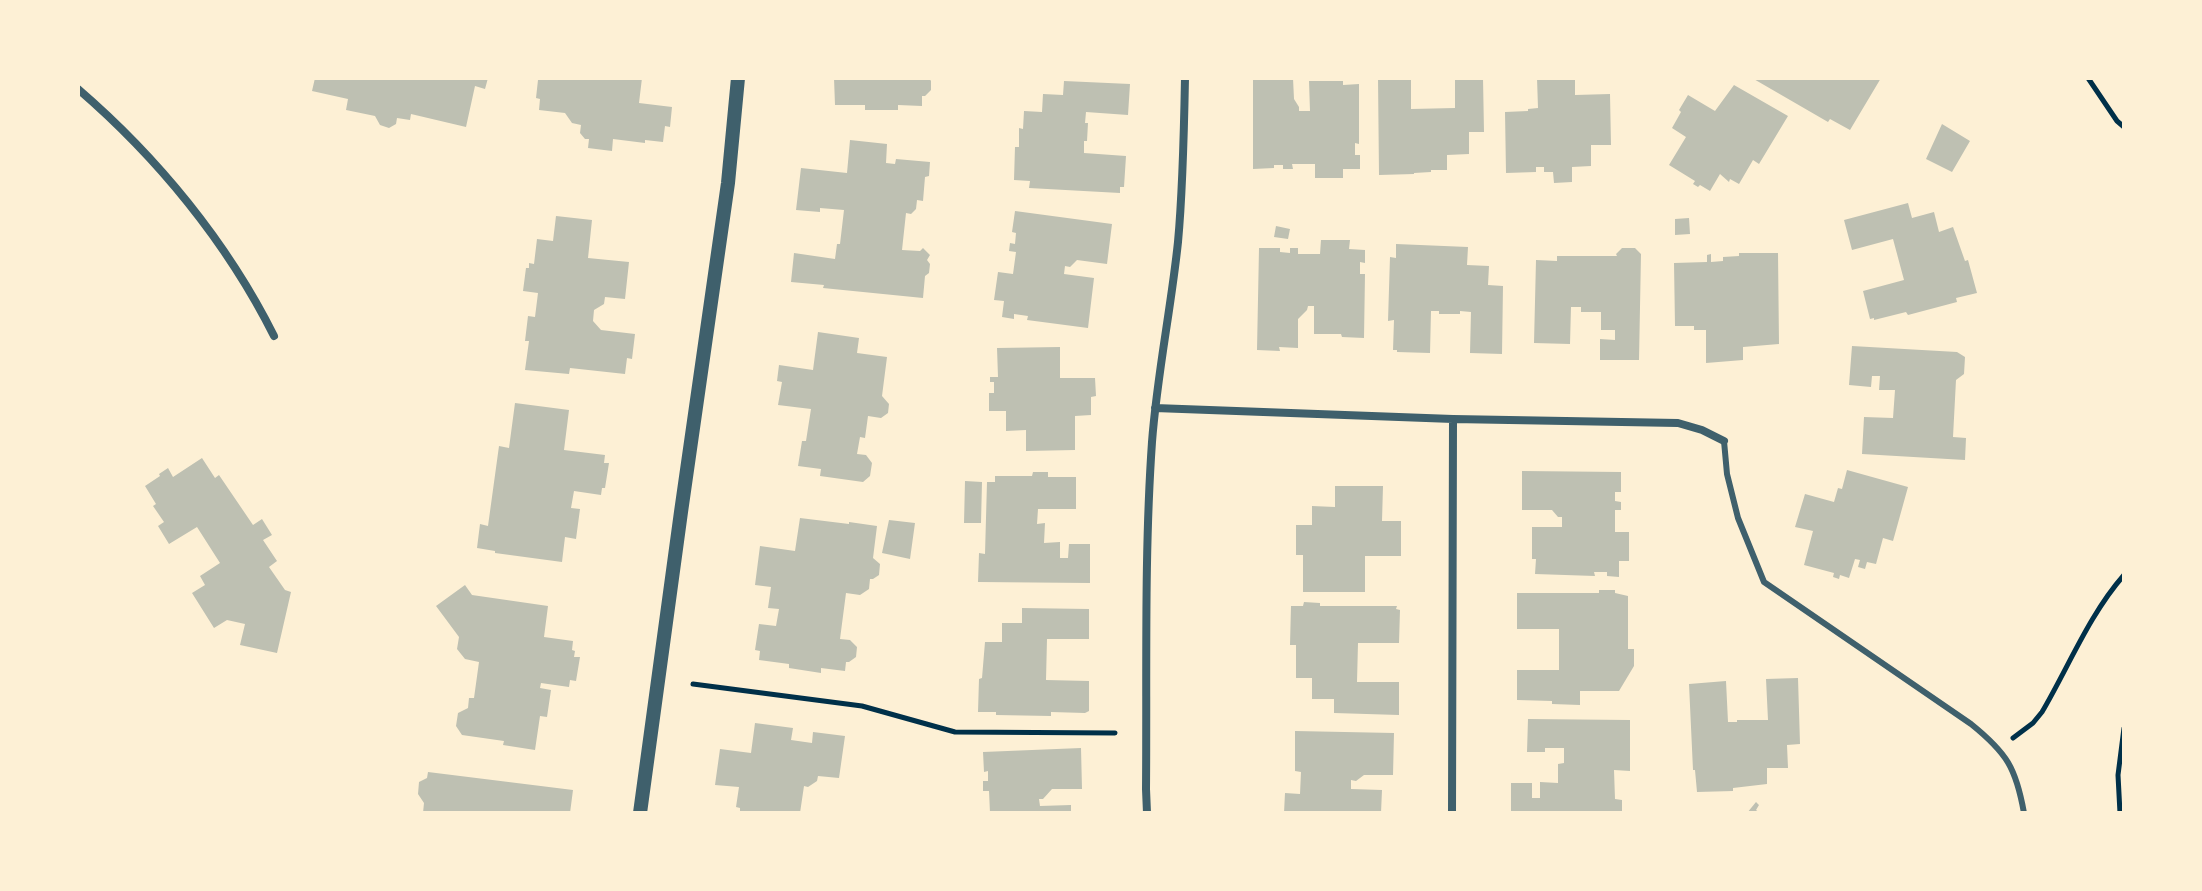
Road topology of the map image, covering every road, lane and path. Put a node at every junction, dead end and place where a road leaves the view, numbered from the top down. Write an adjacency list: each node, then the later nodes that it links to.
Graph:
1 (738, 78): 15 (street)
2 (1185, 78): 7 (street)
3 (2088, 78): 5 (path)
4 (78, 89): 6 (street)
5 (2124, 127)
6 (274, 336)
7 (1155, 408): 8 (street); 16 (street)
8 (1453, 419): 9 (street); 17 (street)
9 (1724, 441): 14 (lane)
10 (2124, 575): 14 (path)
11 (693, 684): 13 (path)
12 (2124, 728): 19 (path)
13 (1115, 733)
14 (1990, 740): 18 (lane)
15 (640, 813)
16 (1147, 813)
17 (1452, 813)
18 (2024, 813)
19 (2120, 813)

